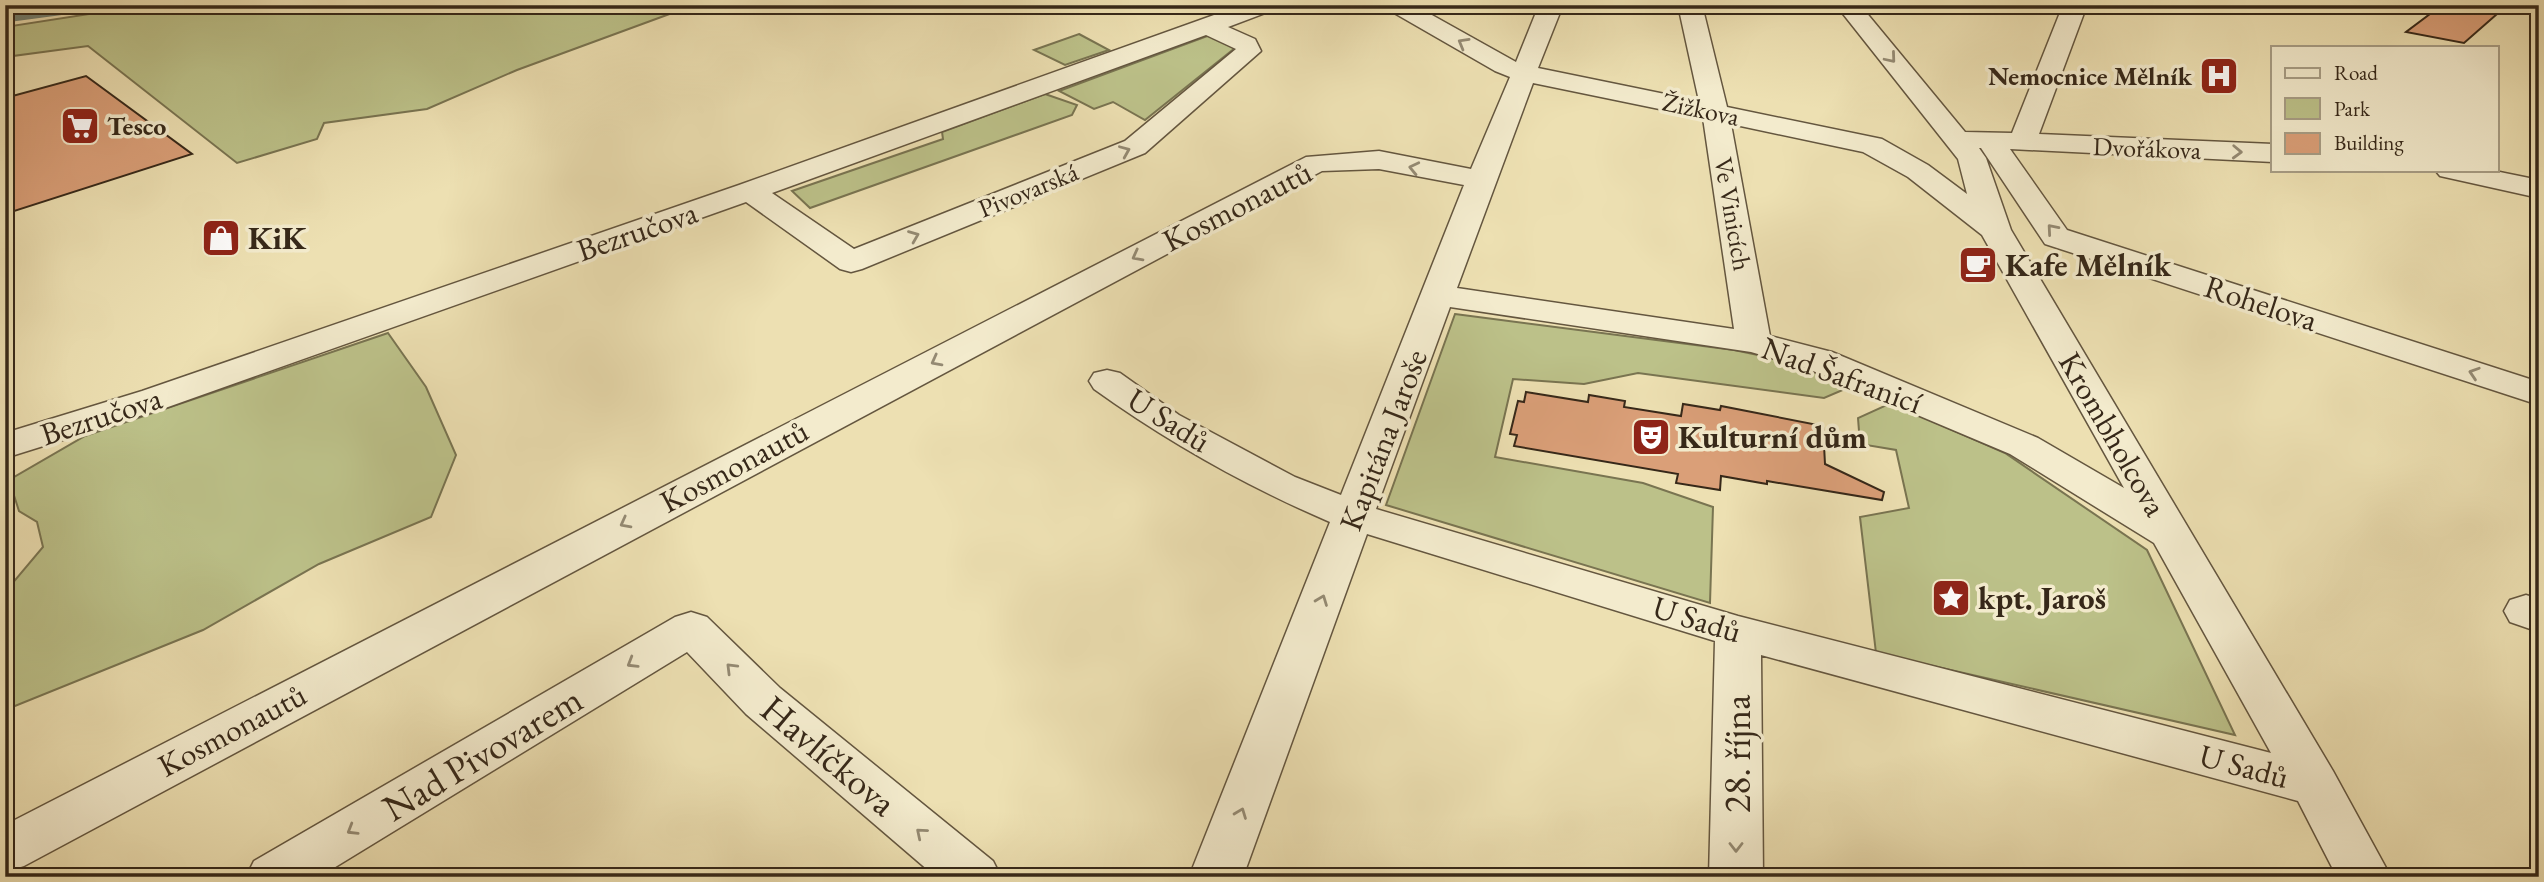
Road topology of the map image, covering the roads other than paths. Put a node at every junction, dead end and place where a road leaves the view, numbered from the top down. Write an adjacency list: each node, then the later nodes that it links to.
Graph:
1 (1265, 5): 7 (street, Bezručova)
2 (1397, 5): 8 (street, Žižkova, one-way to 2)
3 (1551, 5): 8 (street, Kapitána Jaroše)
4 (1690, 5): 9 (street, Ve Vinicích)
5 (1847, 5): 10 (street, Krombholcova, one-way to 10)
6 (2075, 5): 11 (street)
7 (1209, 26): 16 (street, Bezručova); 16 (street, Pivovarská, one-way to 7)
8 (1524, 73): 9 (street, Žižkova); 14 (street, Kapitána Jaroše)
9 (1715, 111): 17 (street, Žižkova); 19 (street, Ve Vinicích)
10 (1973, 139): 11 (street, Dvořákova); 17 (street, Krombholcova); 21 (street, Rohelova, one-way to 10)
11 (2022, 143): 12 (street, Dvořákova, one-way to 12)
12 (2271, 153)
13 (2459, 172): 15 (street)
14 (1481, 180): 18 (street, Kapitána Jaroše); 28 (street, Kosmonautů, one-way to 28)
15 (2539, 189)
16 (750, 191): 22 (street, Bezručova)
17 (1995, 230): 24 (street, Krombholcova)
18 (1438, 295): 19 (street, Nad Šafranicí); 23 (street, Kapitána Jaroše)
19 (1754, 342): 24 (street, Nad Šafranicí)
20 (1107, 381): 23 (street, U Sadů)
21 (2539, 394)
22 (5, 446)
23 (1354, 516): 26 (street, U Sadů); 31 (street, Kapitána Jaroše, one-way to 23)
24 (2165, 526): 27 (street, Krombholcova)
25 (691, 628): 29 (street, Nad Pivovarem, one-way to 29); 30 (street, Havlíčkova, one-way to 25)
26 (1738, 632): 27 (street, U Sadů); 32 (street, 28. října, one-way to 32)
27 (2315, 785): 33 (street, Krombholcova)
28 (5, 850)
29 (273, 877)
30 (974, 877)
31 (1216, 877)
32 (1736, 877)
33 (2364, 877)

